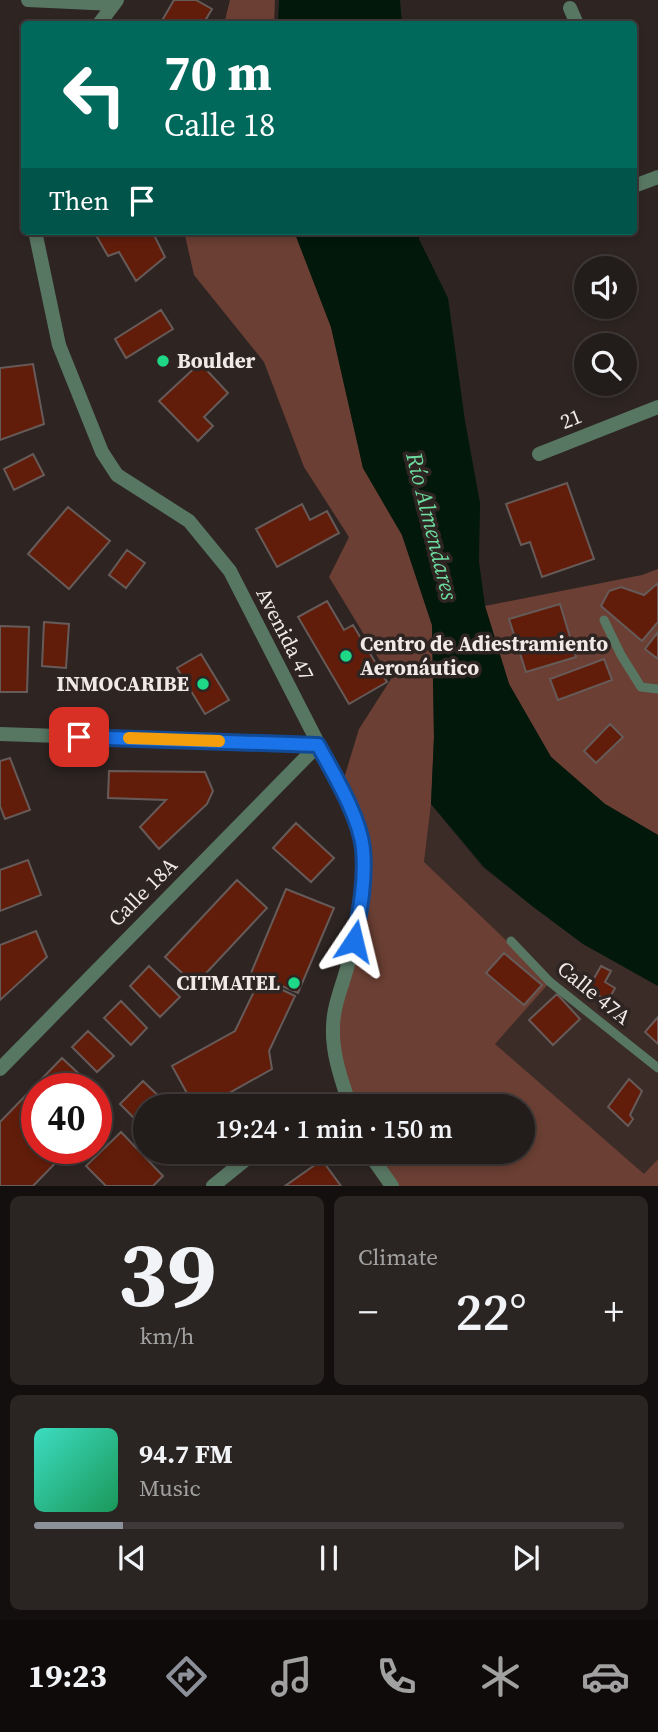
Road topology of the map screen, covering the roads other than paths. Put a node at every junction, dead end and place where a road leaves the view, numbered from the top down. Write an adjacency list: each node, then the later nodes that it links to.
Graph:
1 (28, 0): 2 (street)
2 (116, 2): 4 (street)
3 (569, 8): 5 (street)
4 (101, 21)
5 (576, 21)
6 (658, 177): 7 (street)
7 (637, 182)
8 (36, 235): 14 (street, Avenida 47)
9 (658, 407): 10 (street, 21)
10 (539, 454)
11 (604, 620): 12 (lane)
12 (658, 689)
13 (0, 734): 14 (street)
14 (318, 745): 17 (street, Calle 18A); 18 (street, Avenida 47)
15 (511, 941): 16 (lane, Calle 47A)
16 (658, 1068)
17 (0, 1069)
18 (346, 1094)
19 (240, 1164): 21 (street)
20 (376, 1164): 22 (street)
21 (213, 1186)
22 (391, 1186)

